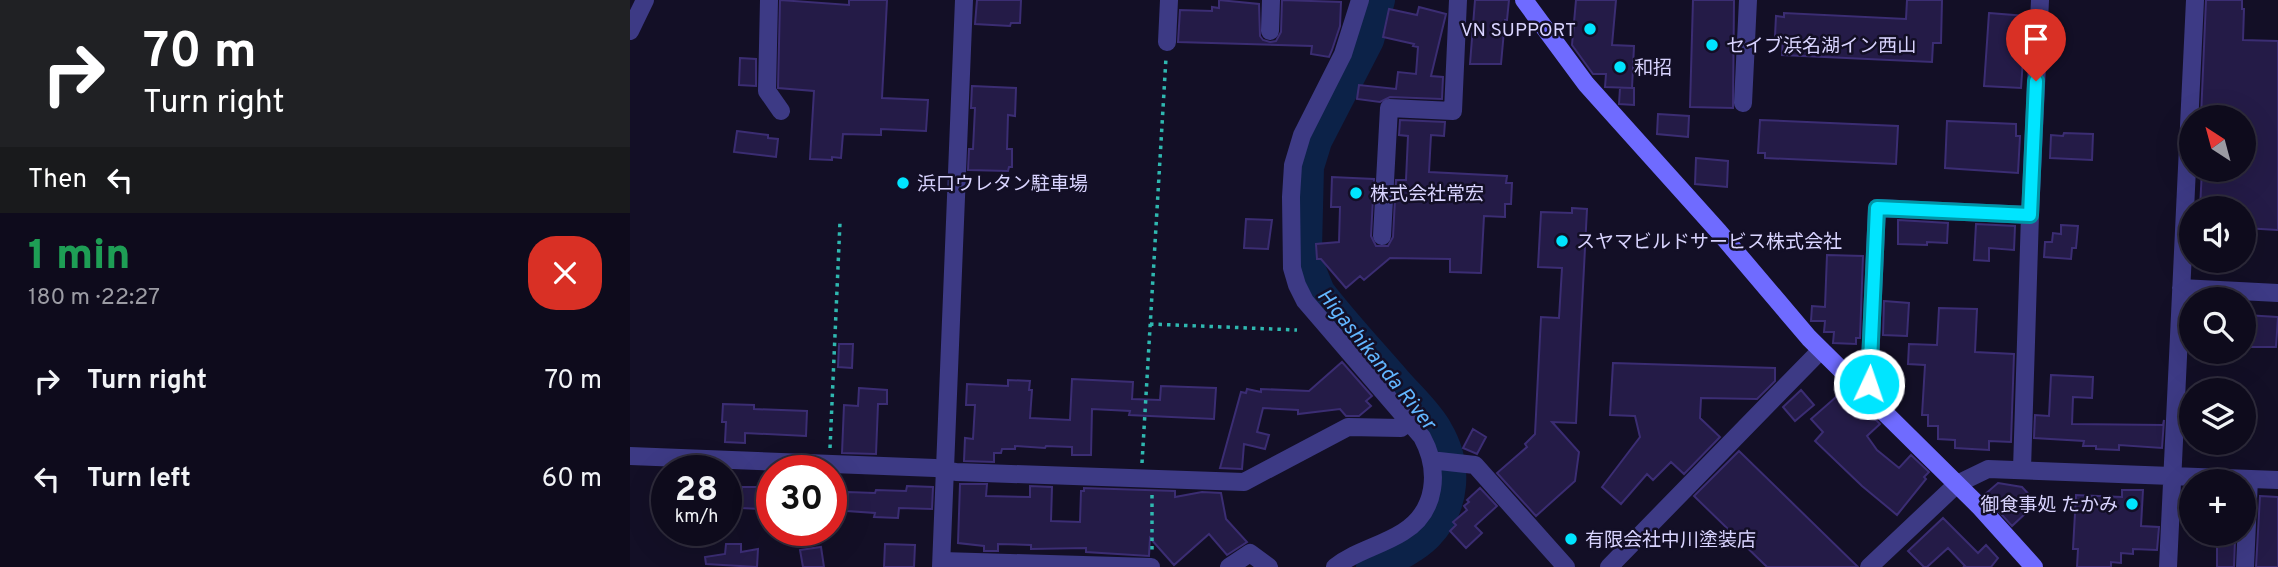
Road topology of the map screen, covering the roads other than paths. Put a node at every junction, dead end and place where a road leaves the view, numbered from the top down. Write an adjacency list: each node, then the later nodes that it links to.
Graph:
1 (645, 0): 12 (street)
2 (769, 0): 16 (street)
3 (964, 0): 29 (street)
4 (1169, 0): 14 (street)
5 (1271, 0): 13 (street)
6 (1360, 0): 25 (street)
7 (1458, 0): 18 (street)
8 (1524, 0): 23 (street)
9 (1748, 0): 15 (street)
10 (2040, 0): 17 (street)
11 (2195, 0): 19 (street)
12 (630, 31)
13 (1270, 31)
14 (1167, 42)
15 (1743, 103)
16 (781, 111)
17 (2030, 215): 24 (street); 28 (street)
18 (1382, 236)
19 (2181, 287)
20 (2256, 292): 21 (street)
21 (2278, 293)
22 (2179, 330): 30 (street)
23 (1820, 351): 24 (street); 42 (street)
24 (1861, 391): 34 (street)
25 (1409, 421): 27 (street); 29 (street)
26 (630, 456): 29 (street)
27 (1436, 461): 38 (street); 41 (street)
28 (2022, 469): 30 (street); 34 (street)
29 (945, 470): 37 (street)
30 (2172, 476): 31 (street); 45 (street)
31 (2179, 476)
32 (2256, 479): 33 (street)
33 (2278, 480)
34 (1957, 484): 43 (street); 44 (street)
35 (2246, 546): 46 (street)
36 (1152, 561): 37 (street)
37 (941, 564)
38 (1340, 566)
39 (1229, 567): 40 (street)
40 (1269, 567)
41 (1566, 567)
42 (1609, 567)
43 (1870, 567)
44 (2034, 567)
45 (2168, 567)
46 (2245, 567)

